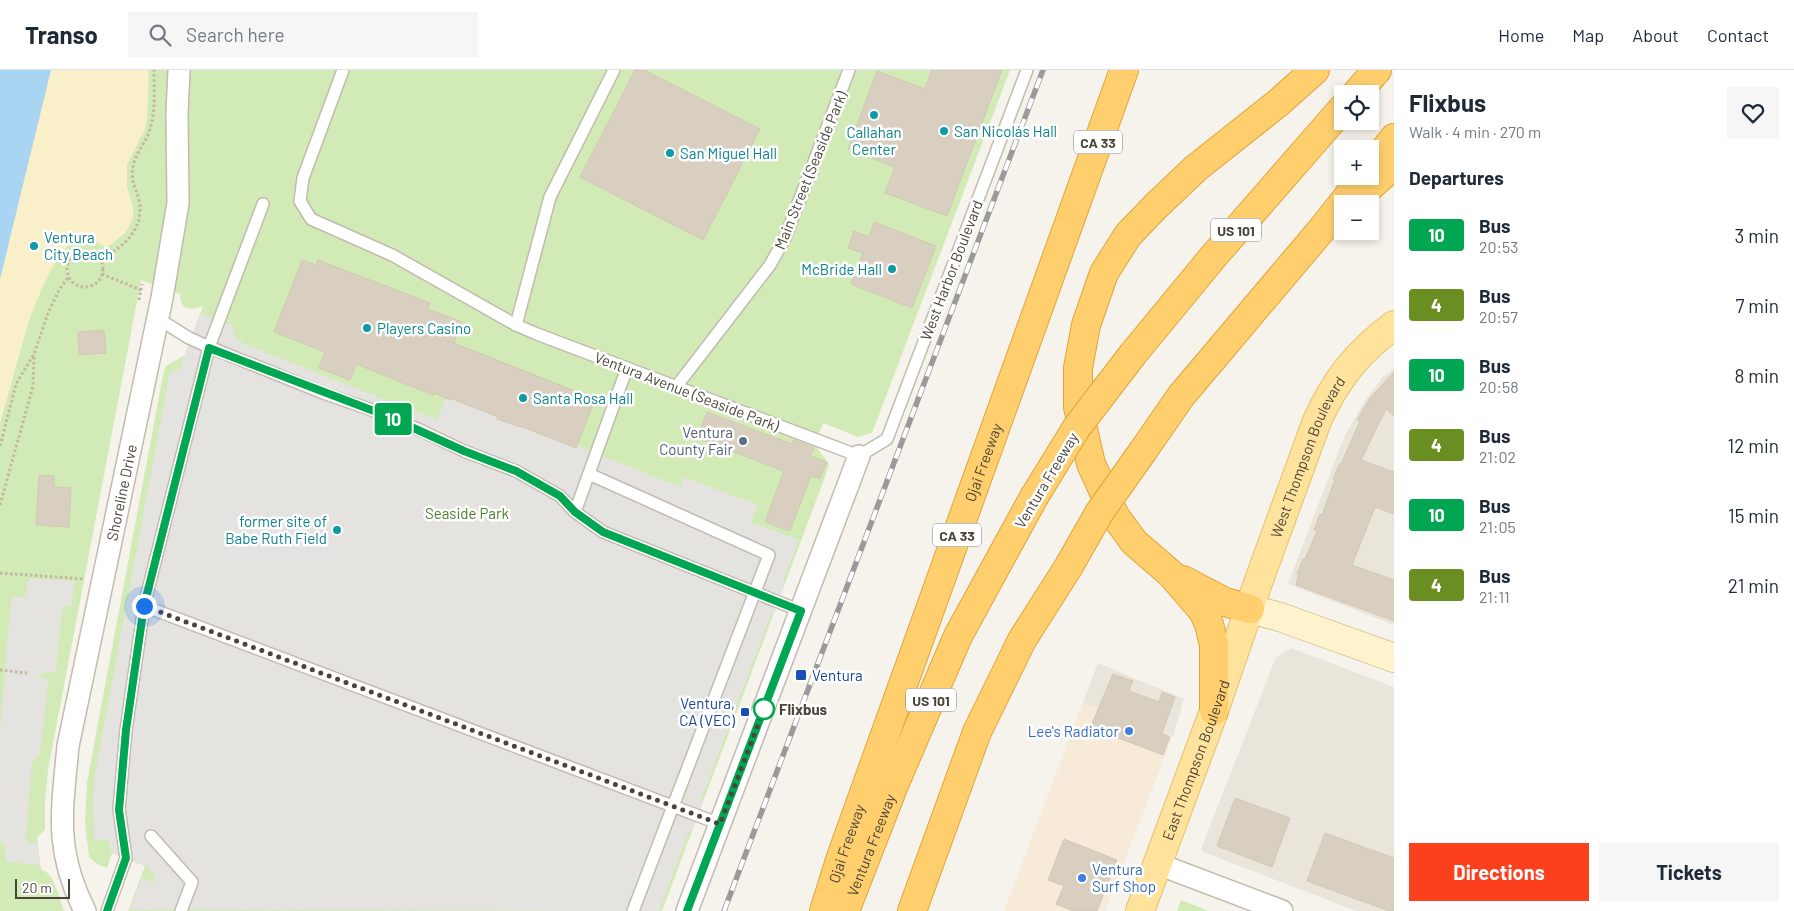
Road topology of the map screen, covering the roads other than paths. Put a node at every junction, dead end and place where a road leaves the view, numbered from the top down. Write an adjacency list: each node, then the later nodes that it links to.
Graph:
1 (179, 70): 18 (street, Shoreline Drive)
2 (343, 70): 19 (lane, Ventura Avenue (Seaside Park))
3 (614, 70): 19 (lane)
4 (849, 70): 23 (lane, Main Street (Seaside Park))
5 (1027, 70): 24 (lane, West Harbor Boulevard)
6 (1124, 70): 43 (highway, Ojai Freeway / CA 33)
7 (1315, 70): 27 (highway)
8 (1376, 70): 9 (highway)
9 (1364, 85)
10 (1334, 118): 44 (highway, Ventura Freeway / US 101, bridge)
11 (1394, 138): 12 (highway)
12 (1379, 157)
13 (1394, 165): 15 (highway)
14 (1358, 185): 17 (highway)
15 (1361, 195)
16 (263, 204): 21 (lane)
17 (1333, 220): 45 (highway, bridge)
18 (157, 318): 21 (lane); 38 (street, Shoreline Drive)
19 (516, 325): 22 (lane, Ventura Avenue (Seaside Park))
20 (1394, 325): 30 (main road, West Thompson Boulevard)
21 (209, 348): 26 (lane); 29 (lane)
22 (627, 368): 23 (lane, Ventura Avenue (Seaside Park)); 25 (lane)
23 (676, 387): 24 (lane, Ventura Avenue (Seaside Park))
24 (859, 456): 31 (street)
25 (589, 474): 26 (lane); 28 (lane)
26 (575, 512): 28 (lane)
27 (1171, 574): 30 (highway); 33 (highway)
28 (756, 593): 31 (lane); 34 (lane)
29 (144, 606): 34 (lane); 39 (lane)
30 (1250, 609): 32 (main road); 33 (main road, East Thompson Boulevard)
31 (801, 611): 35 (street)
32 (1394, 658)
33 (1214, 711): 37 (main road, East Thompson Boulevard)
34 (674, 806): 35 (lane); 41 (lane)
35 (720, 824): 42 (street)
36 (151, 836): 40 (lane)
37 (1158, 864): 46 (main road, East Thompson Boulevard); 47 (street)
38 (85, 911)
39 (107, 911)
40 (181, 911)
41 (633, 911)
42 (687, 911)
43 (824, 911)
44 (845, 911)
45 (912, 911)
46 (1140, 911)
47 (1282, 911)

